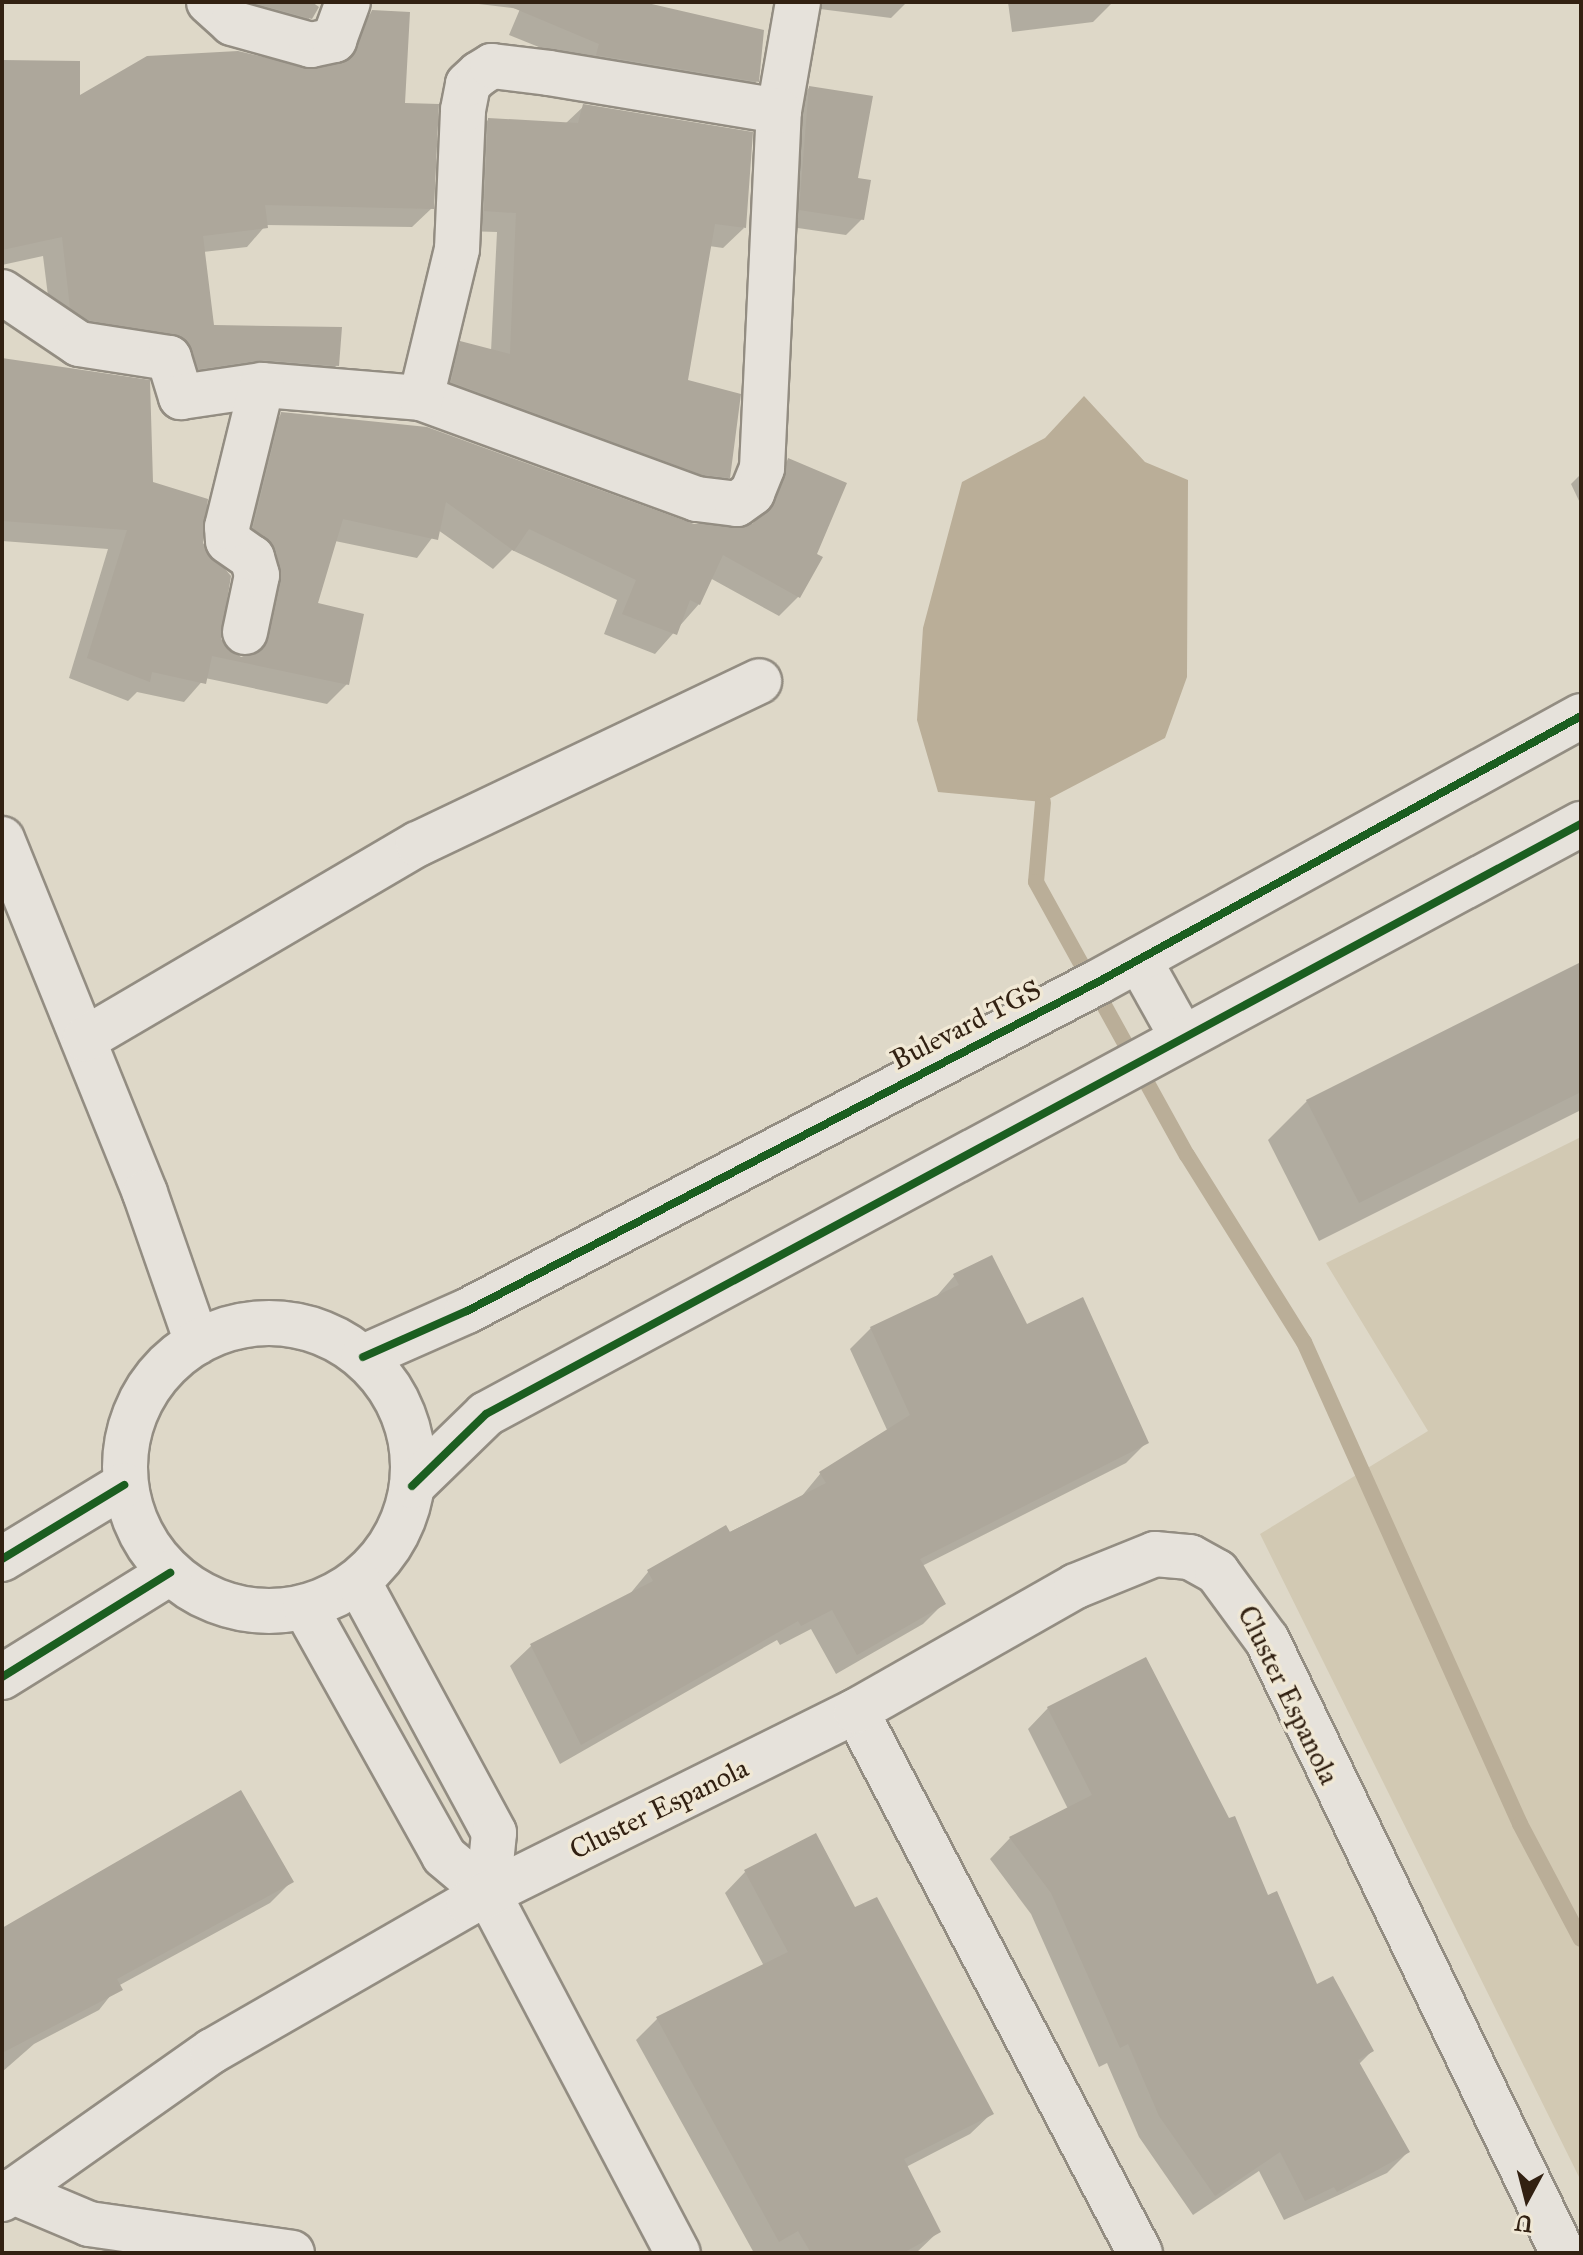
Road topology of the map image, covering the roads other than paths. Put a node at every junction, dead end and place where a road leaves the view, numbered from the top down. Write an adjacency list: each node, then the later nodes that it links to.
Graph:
1 (209, 2): 2 (street)
2 (348, 2)
3 (798, 2): 4 (street)
4 (779, 111): 7 (street); 7 (street)
5 (2, 292): 6 (street)
6 (262, 385): 7 (street); 8 (street)
7 (421, 398)
8 (245, 632)
9 (759, 681): 14 (street)
10 (1581, 716): 13 (street, Bulevard TGS)
11 (1581, 824): 15 (street)
12 (2, 839): 14 (street)
13 (1139, 960): 15 (street); 17 (street, Bulevard TGS)
14 (85, 1039): 16 (street)
15 (1169, 1041): 19 (street)
16 (197, 1342): 17 (street); 18 (street)
17 (363, 1357): 19 (street)
18 (124, 1485): 20 (street); 21 (street)
19 (412, 1486): 22 (street)
20 (2, 1559)
21 (170, 1573): 23 (street); 24 (street)
22 (358, 1581): 23 (street); 26 (street)
23 (305, 1607): 26 (street)
24 (2, 1677)
25 (856, 1711): 26 (street, Cluster Espanola); 30 (street); 31 (street, Cluster Espanola)
26 (488, 1893): 27 (street, Cluster Espanola); 29 (street)
27 (6, 2195): 28 (street)
28 (292, 2253)
29 (678, 2253)
30 (1140, 2253)
31 (1563, 2253)

